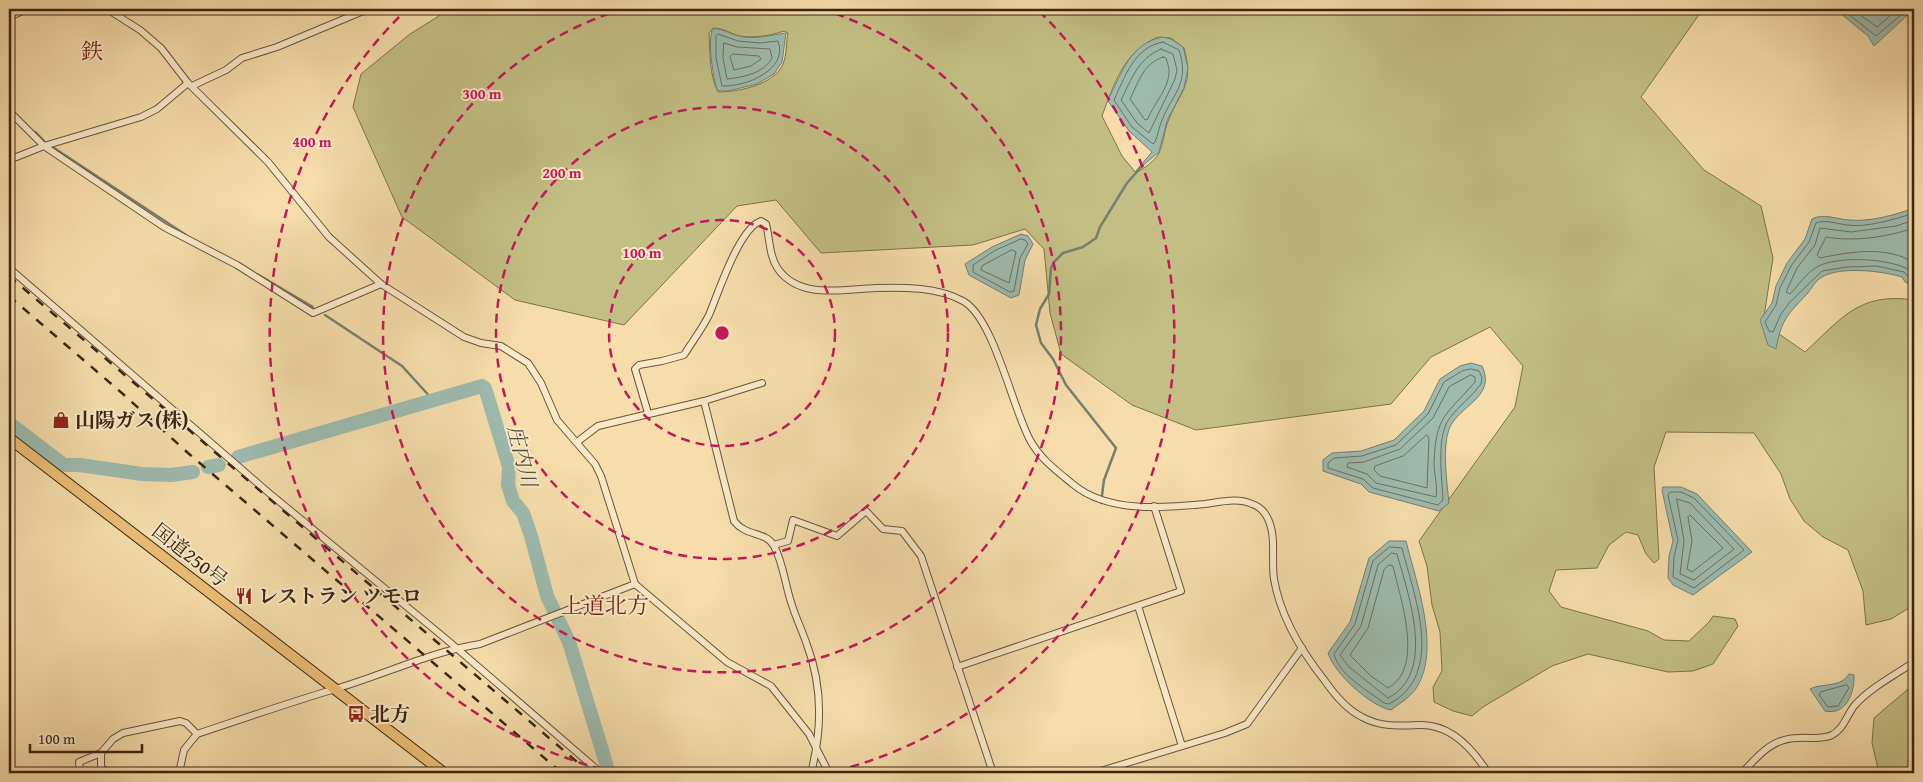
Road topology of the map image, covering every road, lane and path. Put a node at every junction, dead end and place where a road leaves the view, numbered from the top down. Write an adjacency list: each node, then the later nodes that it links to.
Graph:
1 (26, 9): 4 (street)
2 (107, 9): 5 (street)
3 (368, 9): 5 (street)
4 (9, 17)
5 (190, 84): 7 (street); 10 (street)
6 (9, 111): 7 (street)
7 (44, 146): 8 (street); 10 (street)
8 (9, 160)
9 (9, 268): 20 (street)
10 (381, 284): 15 (street)
11 (762, 383): 12 (street)
12 (704, 401): 13 (street); 17 (street)
13 (648, 413): 15 (street); 16 (street)
14 (9, 438): 24 (highway, 国道250号)
15 (577, 442): 18 (street)
16 (1154, 506): 19 (street); 21 (street)
17 (774, 545): 23 (street); 27 (street)
18 (635, 584): 20 (street); 27 (street)
19 (1138, 606): 23 (street); 26 (street)
20 (455, 648): 24 (street); 33 (street)
21 (1302, 648): 26 (street); 38 (street)
22 (1914, 662): 39 (street)
23 (956, 667): 36 (street)
24 (335, 689): 25 (street); 32 (highway, 国道250号)
25 (197, 734): 28 (street); 31 (street)
26 (1182, 746): 37 (street)
27 (817, 750): 34 (street); 35 (street)
28 (101, 753): 29 (street); 30 (street)
29 (80, 773)
30 (108, 773)
31 (179, 773)
32 (444, 773)
33 (602, 773)
34 (811, 773)
35 (829, 773)
36 (993, 773)
37 (1094, 773)
38 (1488, 773)
39 (1742, 773)

